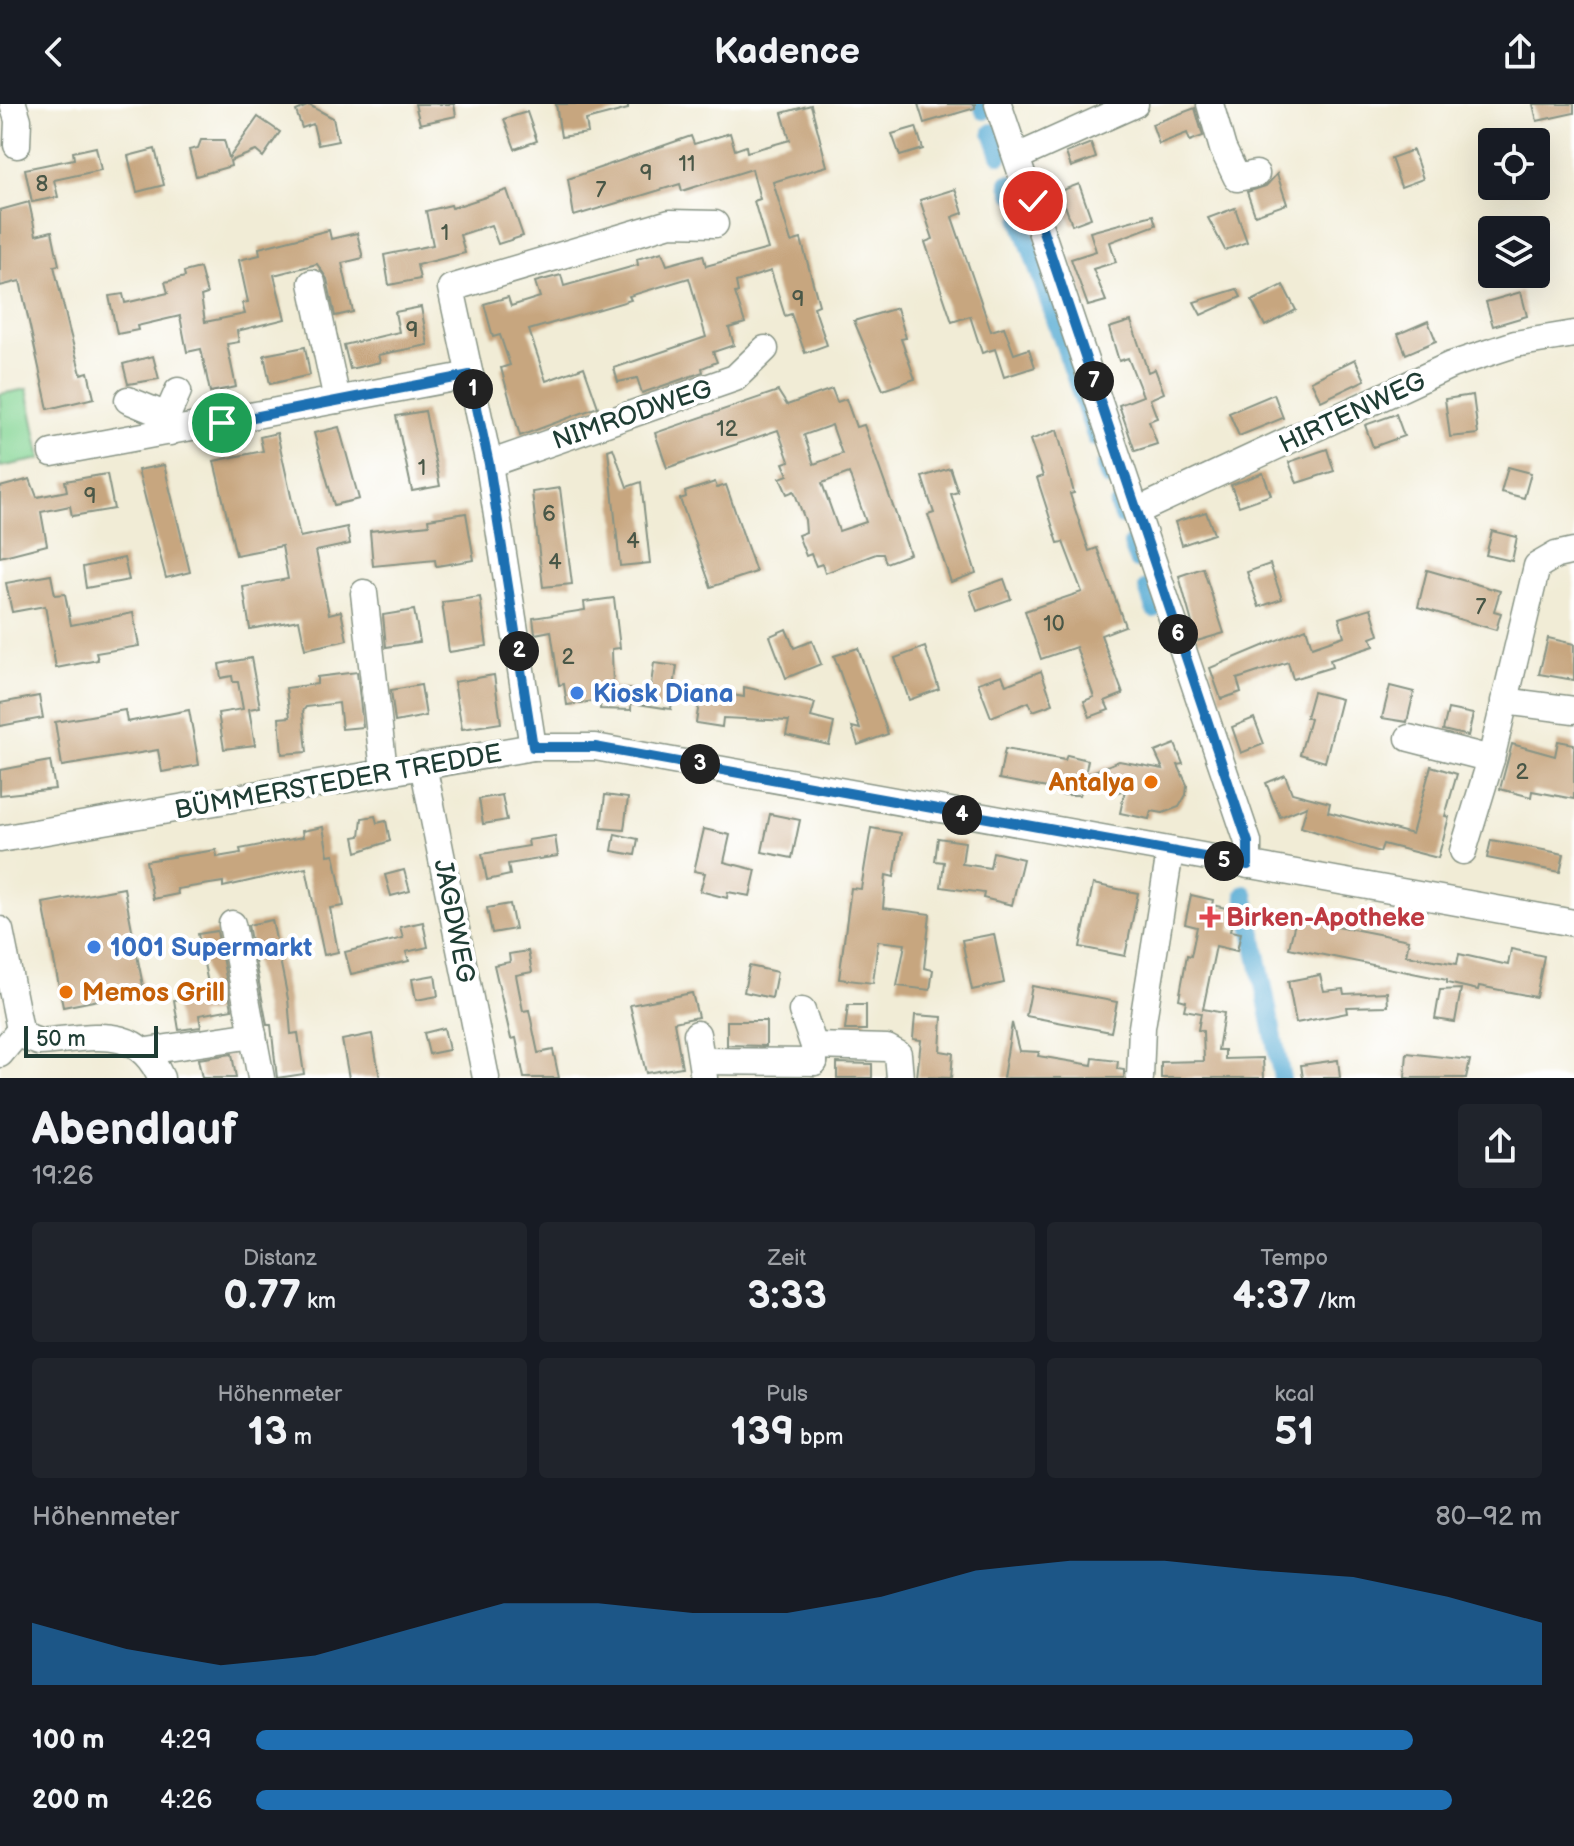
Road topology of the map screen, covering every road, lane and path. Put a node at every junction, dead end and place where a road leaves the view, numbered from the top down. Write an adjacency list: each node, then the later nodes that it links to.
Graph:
1 (13, 104): 5 (street)
2 (998, 104): 6 (street)
3 (1135, 104): 6 (street)
4 (1210, 104): 7 (street)
5 (17, 145)
6 (1017, 157): 19 (street)
7 (1256, 174)
8 (715, 224): 12 (street)
9 (312, 283): 15 (street)
10 (1574, 334): 19 (street, HIRTENWEG)
11 (765, 349): 18 (street, NIMRODWEG)
12 (470, 375): 15 (street); 18 (street)
13 (178, 391): 16 (street)
14 (128, 400): 16 (street)
15 (337, 400): 16 (street)
16 (168, 424): 17 (street)
17 (52, 453)
18 (489, 464): 25 (street)
19 (1137, 511): 32 (street)
20 (1574, 551): 22 (street)
21 (364, 593): 28 (street)
22 (1504, 701): 23 (street); 26 (street)
23 (1574, 710)
24 (1409, 738): 26 (street)
25 (533, 747): 27 (street, BÜMMERSTEDER TREDDE); 31 (street, BÜMMERSTEDER TREDDE)
26 (1491, 759): 30 (street)
27 (423, 765): 28 (street, BÜMMERSTEDER TREDDE); 46 (street, JAGDWEG)
28 (384, 771): 29 (street, BÜMMERSTEDER TREDDE)
29 (0, 839)
30 (1463, 851)
31 (1170, 852): 32 (street, BÜMMERSTEDER TREDDE); 48 (street)
32 (1248, 865): 33 (street, BÜMMERSTEDER TREDDE)
33 (1574, 923)
34 (232, 924): 39 (street)
35 (0, 930): 37 (street)
36 (802, 1011): 42 (street)
37 (20, 1030): 40 (street); 41 (street)
38 (697, 1034): 43 (street)
39 (253, 1035): 40 (street); 45 (street)
40 (147, 1051): 44 (street)
41 (0, 1054)
42 (814, 1062): 43 (street); 47 (street)
43 (704, 1070)
44 (161, 1078)
45 (261, 1078)
46 (486, 1078)
47 (900, 1078)
48 (1140, 1078)

